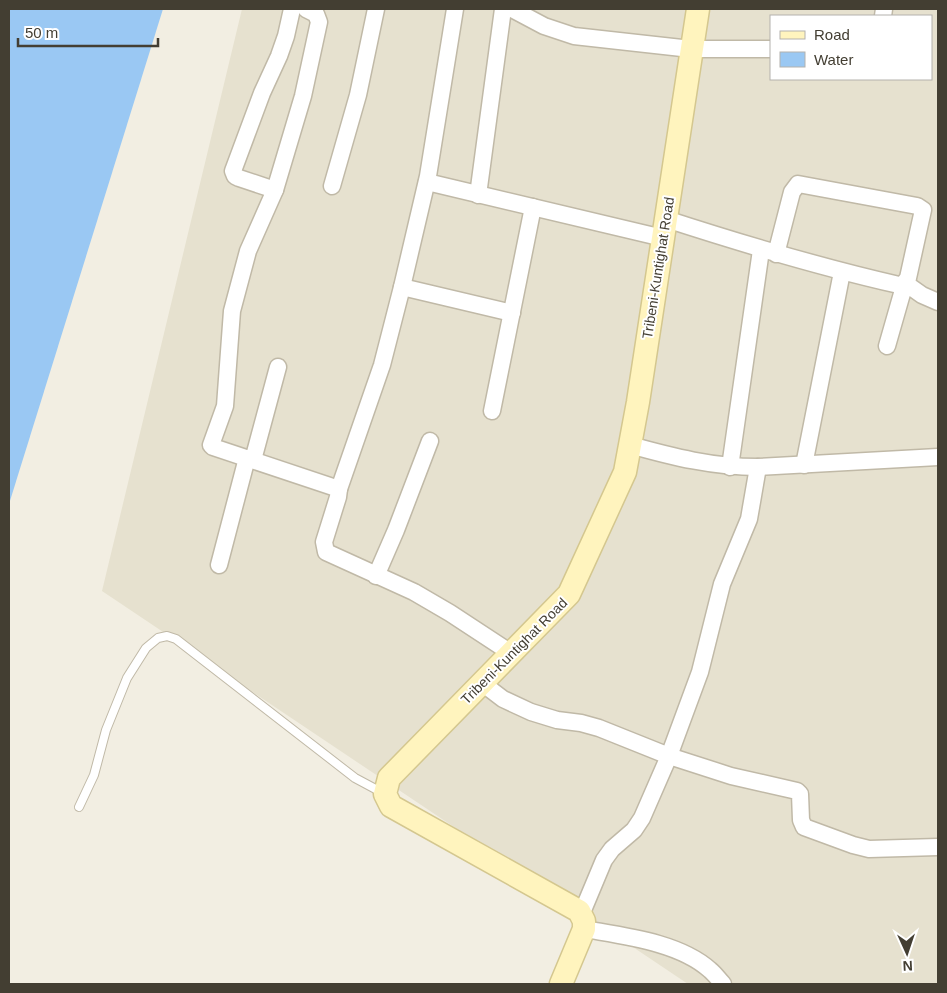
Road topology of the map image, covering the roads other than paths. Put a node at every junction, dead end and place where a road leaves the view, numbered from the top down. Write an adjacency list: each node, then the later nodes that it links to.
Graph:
1 (292, 9): 12 (street)
2 (306, 9): 12 (street)
3 (376, 9): 11 (street)
4 (455, 9): 10 (street)
5 (503, 9): 13 (street)
6 (512, 9): 9 (street)
7 (698, 9): 9 (main road, Tribeni-Kuntighat Road)
8 (770, 49): 9 (street)
9 (691, 50): 15 (main road, Tribeni-Kuntighat Road)
10 (427, 182): 13 (street); 19 (street)
11 (332, 186)
12 (275, 190): 28 (street)
13 (478, 194): 14 (street)
14 (533, 207): 15 (street); 21 (street)
15 (664, 229): 16 (street); 26 (main road, Tribeni-Kuntighat Road)
16 (769, 252): 17 (street); 18 (street); 30 (street)
17 (842, 272): 18 (street); 29 (street)
18 (905, 283): 20 (street); 22 (street)
19 (402, 287): 21 (street); 32 (street)
20 (938, 302)
21 (512, 313): 24 (street)
22 (886, 346)
23 (278, 367): 28 (street)
24 (492, 411)
25 (430, 441): 34 (street)
26 (630, 445): 30 (street); 35 (main road, Tribeni-Kuntighat Road)
27 (938, 457): 29 (street)
28 (250, 459): 32 (street); 33 (street)
29 (804, 465): 31 (street)
30 (730, 467): 31 (street)
31 (758, 467): 37 (street)
32 (339, 489): 34 (street)
33 (219, 565)
34 (376, 576): 35 (street)
35 (511, 653): 36 (main road, Tribeni-Kuntighat Road)
36 (482, 683): 37 (street); 38 (main road, Tribeni-Kuntighat Road)
37 (669, 756): 40 (street); 41 (street)
38 (385, 794): 39 (lane); 41 (main road)
39 (79, 807)
40 (938, 848)
41 (582, 922): 42 (main road); 43 (street)
42 (561, 984)
43 (723, 984)

